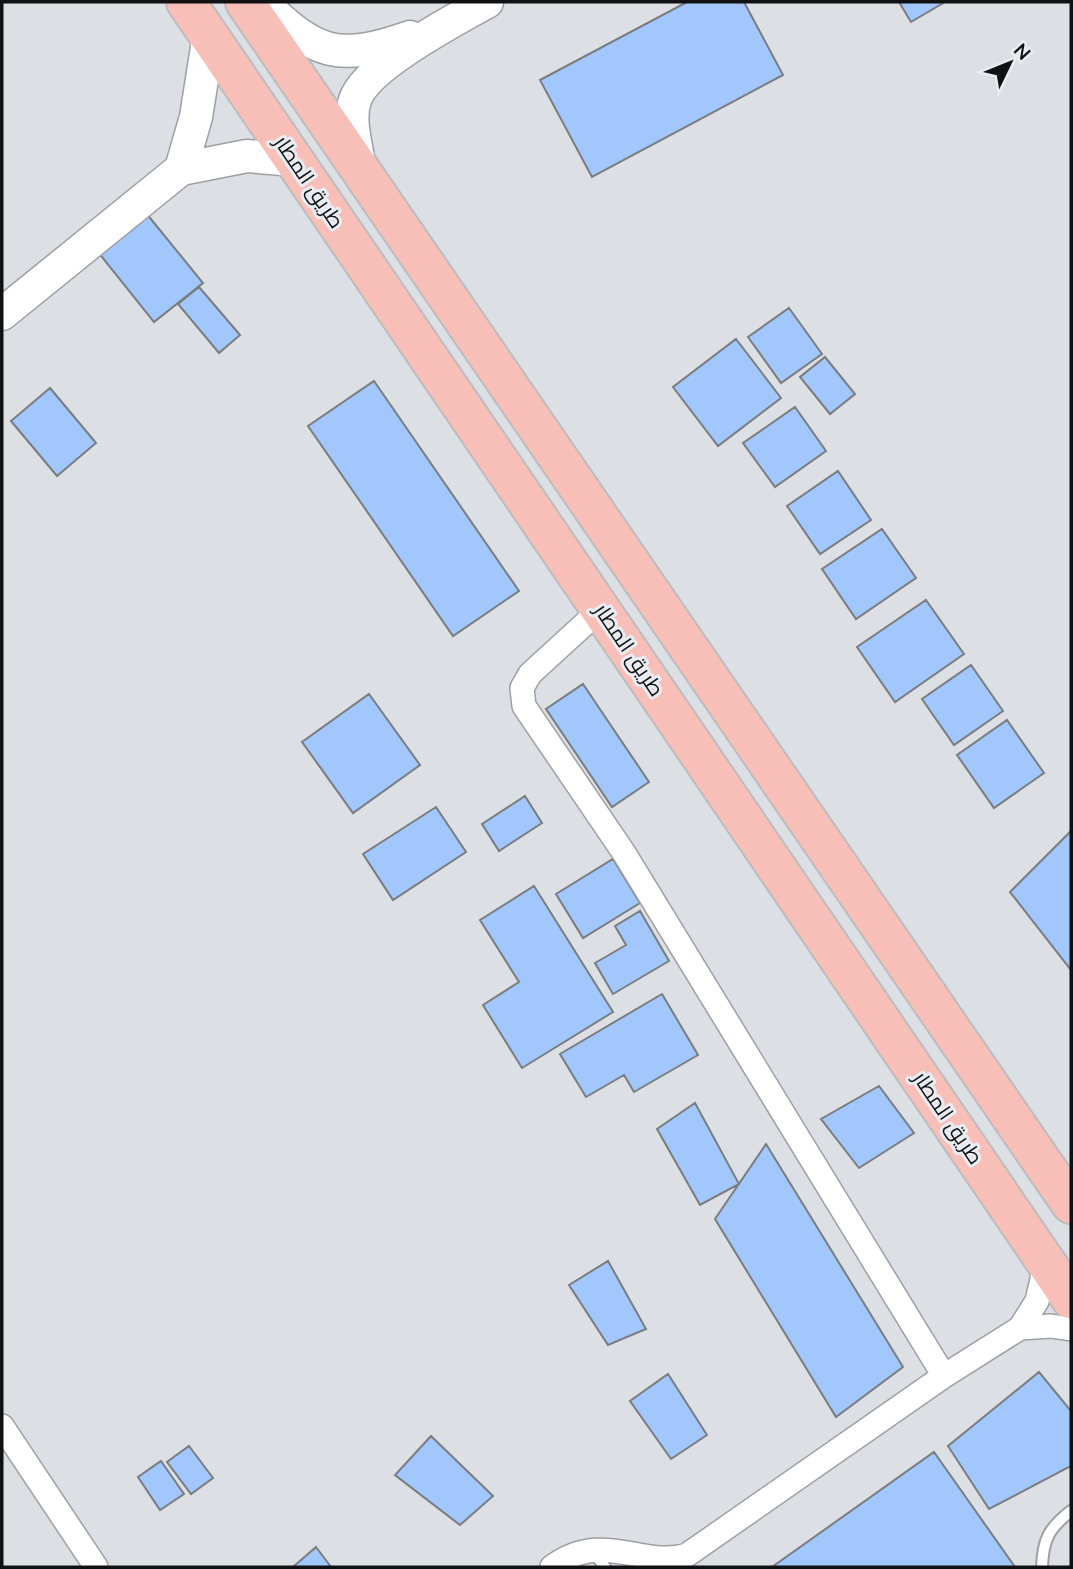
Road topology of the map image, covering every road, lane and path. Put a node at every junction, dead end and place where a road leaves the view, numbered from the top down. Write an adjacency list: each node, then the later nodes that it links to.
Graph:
1 (186, 2): 6 (highway, طريق المطار)
2 (245, 2): 9 (highway)
3 (262, 2): 5 (street)
4 (487, 2): 5 (street)
5 (442, 26): 9 (street)
6 (208, 35): 7 (highway, طريق المطار); 8 (street)
7 (294, 160): 8 (street); 11 (highway, طريق المطار)
8 (181, 169): 10 (street)
9 (360, 169): 12 (highway)
10 (2, 314)
11 (601, 609): 13 (highway, طريق المطار); 17 (street)
12 (1071, 1204)
13 (1046, 1262): 14 (highway, طريق المطار); 15 (street)
14 (1071, 1299)
15 (1020, 1328): 16 (street); 17 (street)
16 (1071, 1329)
17 (944, 1376): 20 (street)
18 (2, 1426): 21 (street)
19 (1071, 1511): 23 (lane)
20 (599, 1559): 22 (street)
21 (96, 1567)
22 (552, 1567)
23 (1042, 1567)

